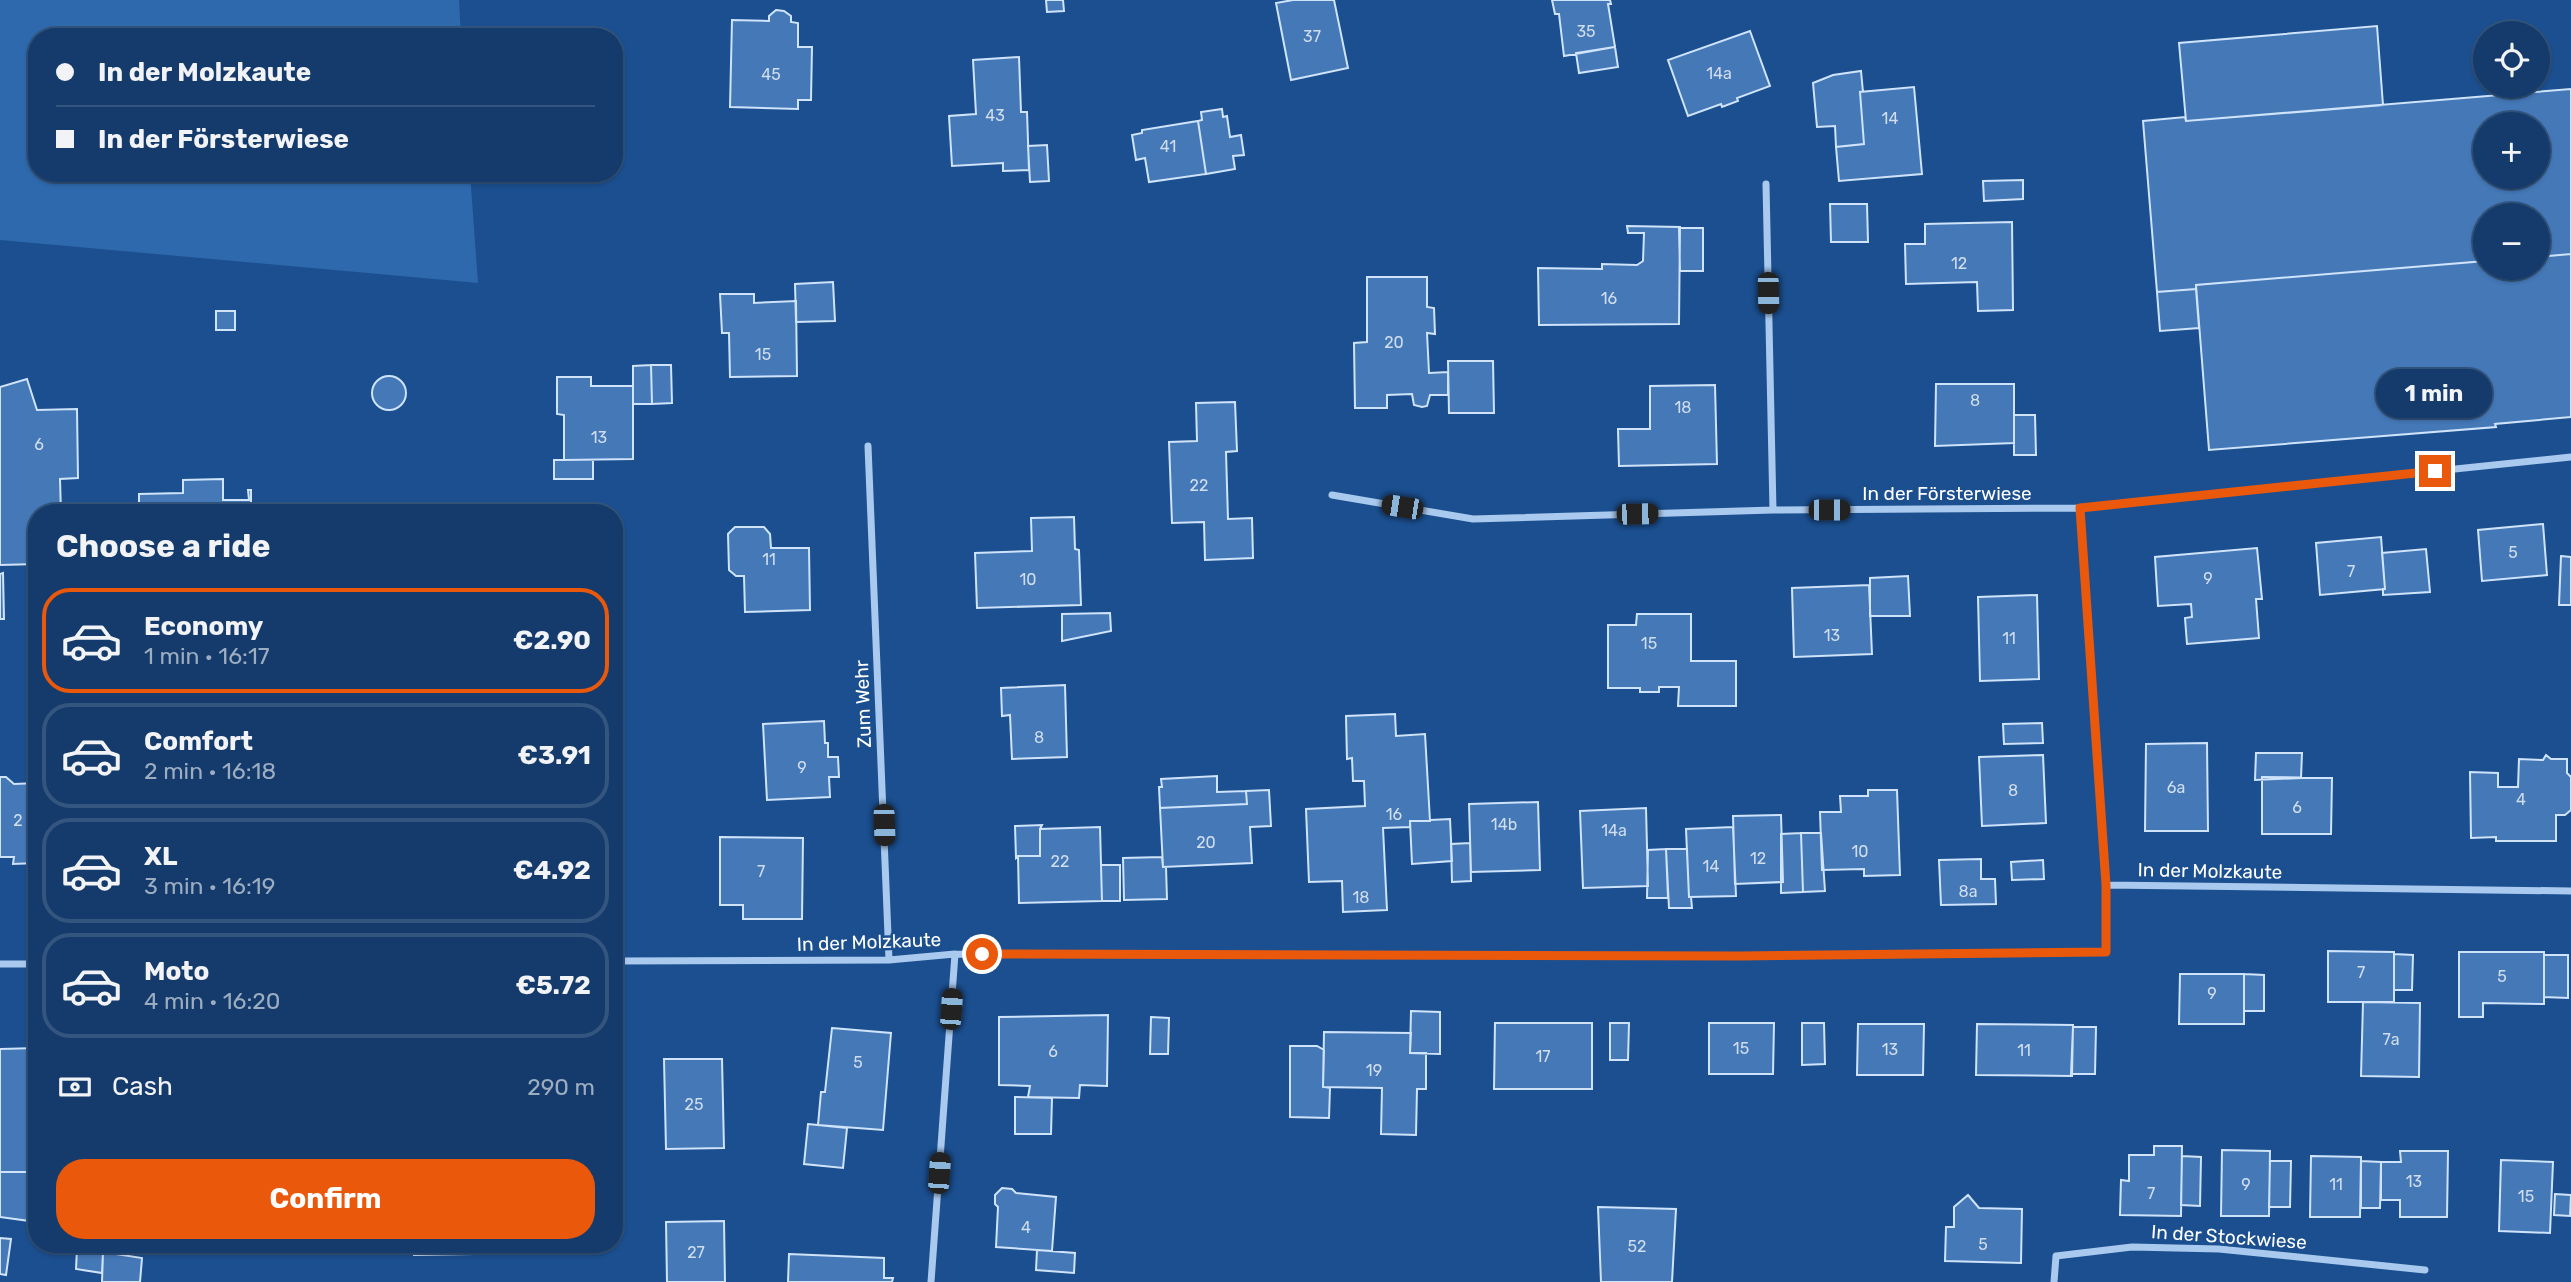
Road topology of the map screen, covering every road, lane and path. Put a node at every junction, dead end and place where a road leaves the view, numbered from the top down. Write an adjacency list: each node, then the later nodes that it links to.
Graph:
1 (1766, 184): 6 (street)
2 (868, 446): 10 (street, Zum Wehr)
3 (2571, 457): 5 (street, In der Försterwiese)
4 (1332, 495): 6 (street, In der Försterwiese)
5 (2080, 508): 6 (street, In der Försterwiese); 7 (street)
6 (1773, 510)
7 (2106, 885): 8 (street, In der Molzkaute); 9 (street, In der Molzkaute)
8 (2571, 891)
9 (955, 954): 10 (street, In der Molzkaute); 15 (street)
10 (889, 960): 11 (street, In der Molzkaute)
11 (623, 961)
12 (0, 964): 13 (street)
13 (28, 964)
14 (2425, 1270): 16 (street, In der Stockwiese)
15 (931, 1282)
16 (2054, 1282)

